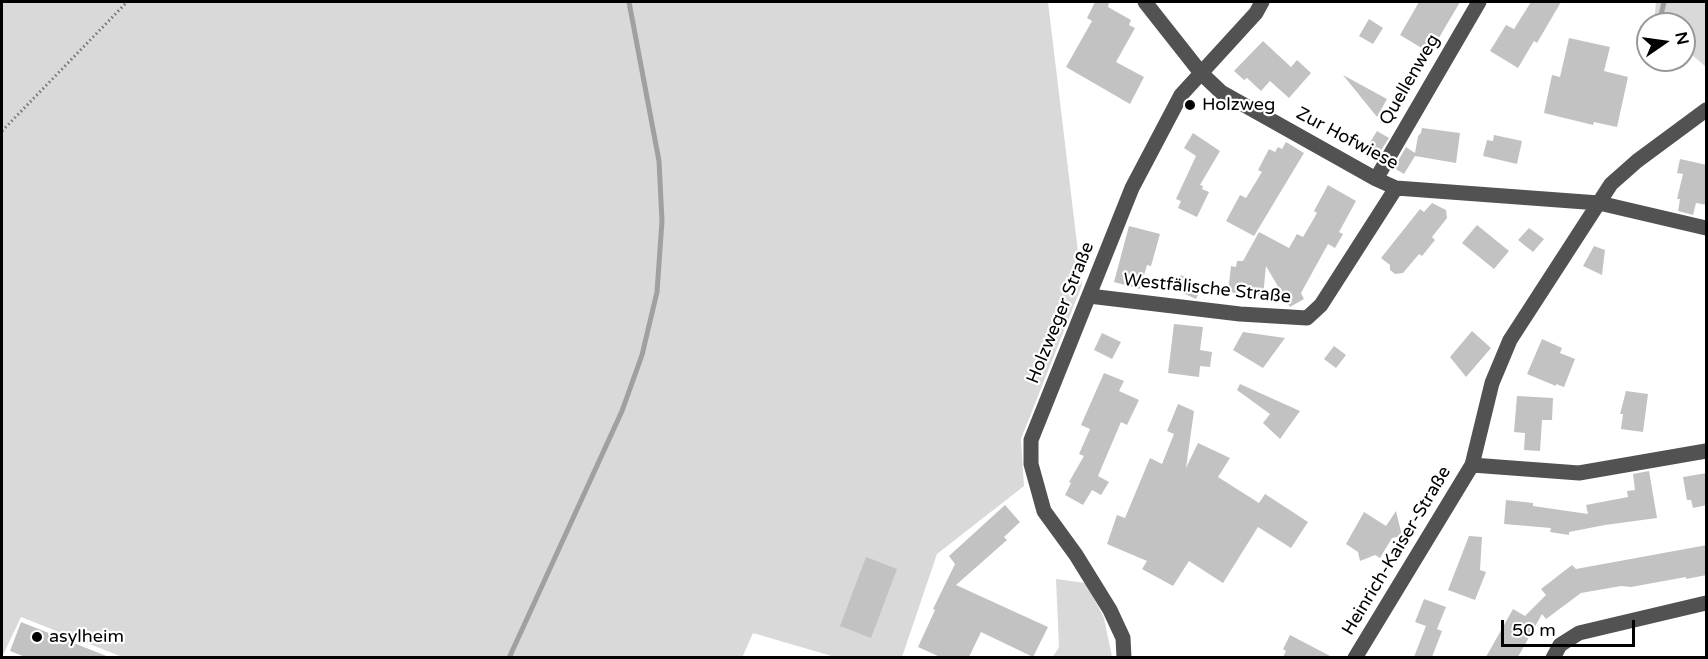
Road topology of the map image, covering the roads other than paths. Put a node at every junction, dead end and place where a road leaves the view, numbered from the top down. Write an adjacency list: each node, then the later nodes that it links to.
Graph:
1 (1145, 2): 4 (street, Zur Hofwiese)
2 (1262, 2): 4 (street, Holzweger Straße)
3 (1479, 2): 6 (street, Quellenweg)
4 (1201, 73): 6 (street, Zur Hofwiese); 10 (street, Holzweger Straße)
5 (1707, 110): 8 (street, Heinrich-Kaiser-Straße)
6 (1376, 179): 7 (street, Zur Hofwiese)
7 (1396, 188): 8 (street, Zur Hofwiese); 10 (street, Westfälische Straße)
8 (1599, 203): 9 (street); 12 (street, Heinrich-Kaiser-Straße)
9 (1707, 228)
10 (1089, 296): 14 (street, Holzweger Straße)
11 (1707, 451): 12 (street, Heinrich-Kaiser-Straße)
12 (1472, 465): 15 (street, Heinrich-Kaiser-Straße)
13 (1707, 603): 16 (street)
14 (1124, 657)
15 (1355, 657)
16 (1553, 657)

